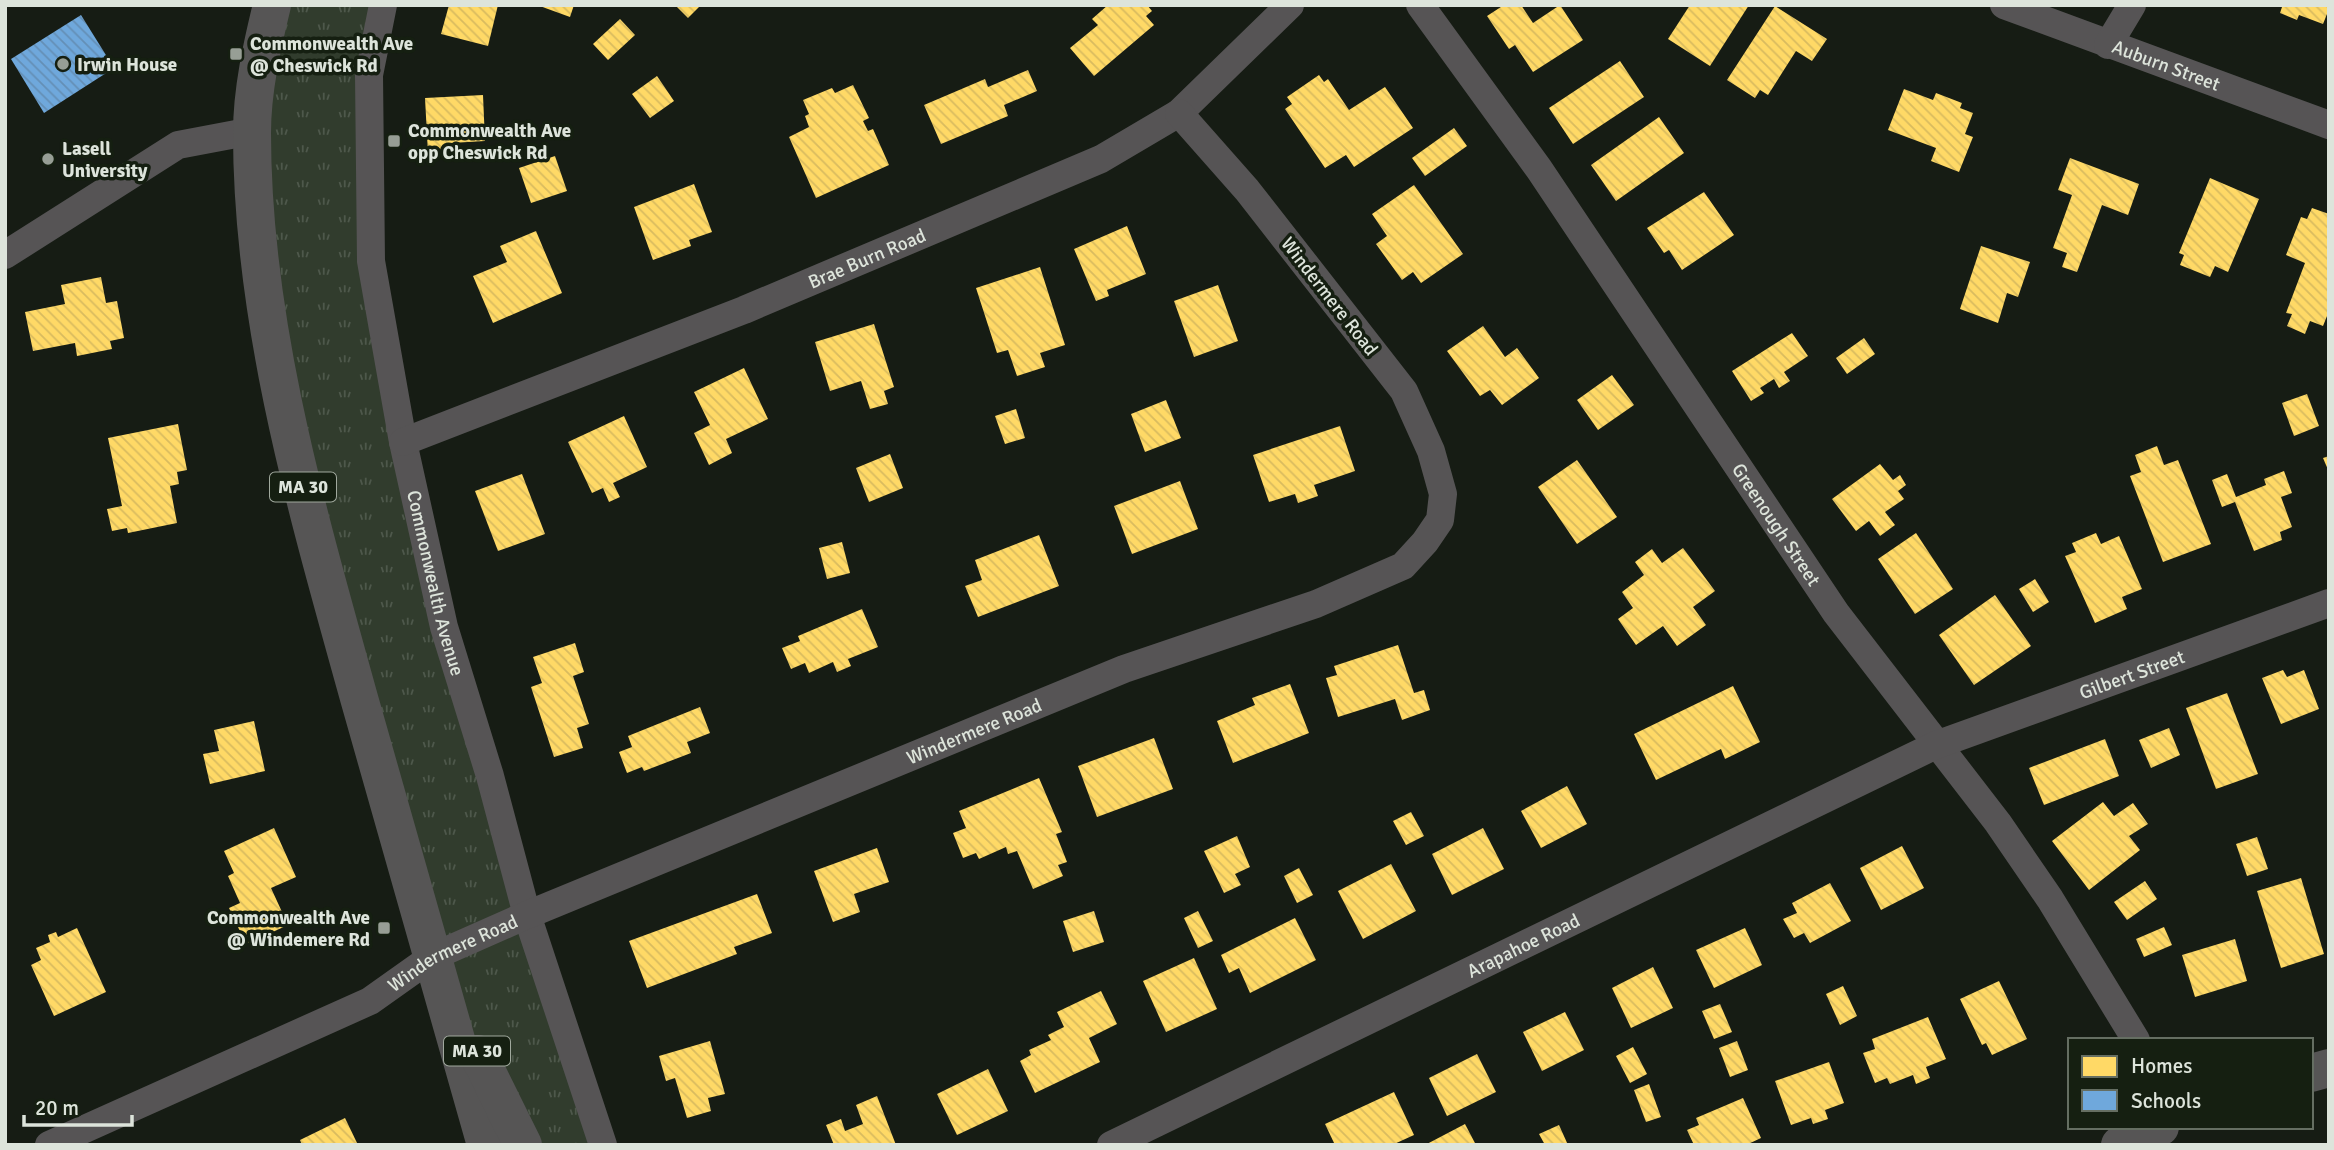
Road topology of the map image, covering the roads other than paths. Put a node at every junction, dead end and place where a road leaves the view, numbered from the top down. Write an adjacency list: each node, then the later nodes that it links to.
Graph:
1 (272, 5): 10 (main road, MA 30)
2 (383, 5): 12 (street, Commonwealth Avenue)
3 (1290, 5): 8 (street, Brae Burn Road)
4 (1420, 5): 14 (street, Greenough Street)
5 (2004, 5): 7 (street, Auburn Street)
6 (2132, 5): 7 (street)
7 (2108, 45): 9 (street, Auburn Street)
8 (1179, 113): 12 (street, Brae Burn Road); 15 (street, Windermere Road)
9 (2329, 125)
10 (252, 131): 11 (street); 16 (main road, MA 30)
11 (5, 255)
12 (403, 442): 15 (street, Commonwealth Avenue)
13 (2329, 603): 14 (street, Gilbert Street)
14 (1936, 745): 17 (street, Greenough Street); 23 (street, Arapahoe Road)
15 (527, 915): 16 (street, Windermere Road); 22 (street, Commonwealth Avenue)
16 (432, 957): 19 (street, Windermere Road); 20 (main road, MA 30); 21 (main road, MA 30)
17 (2135, 1038)
18 (2156, 1129): 24 (main road)
19 (50, 1145)
20 (486, 1145)
21 (523, 1145)
22 (603, 1145)
23 (1111, 1145)
24 (2120, 1145)

